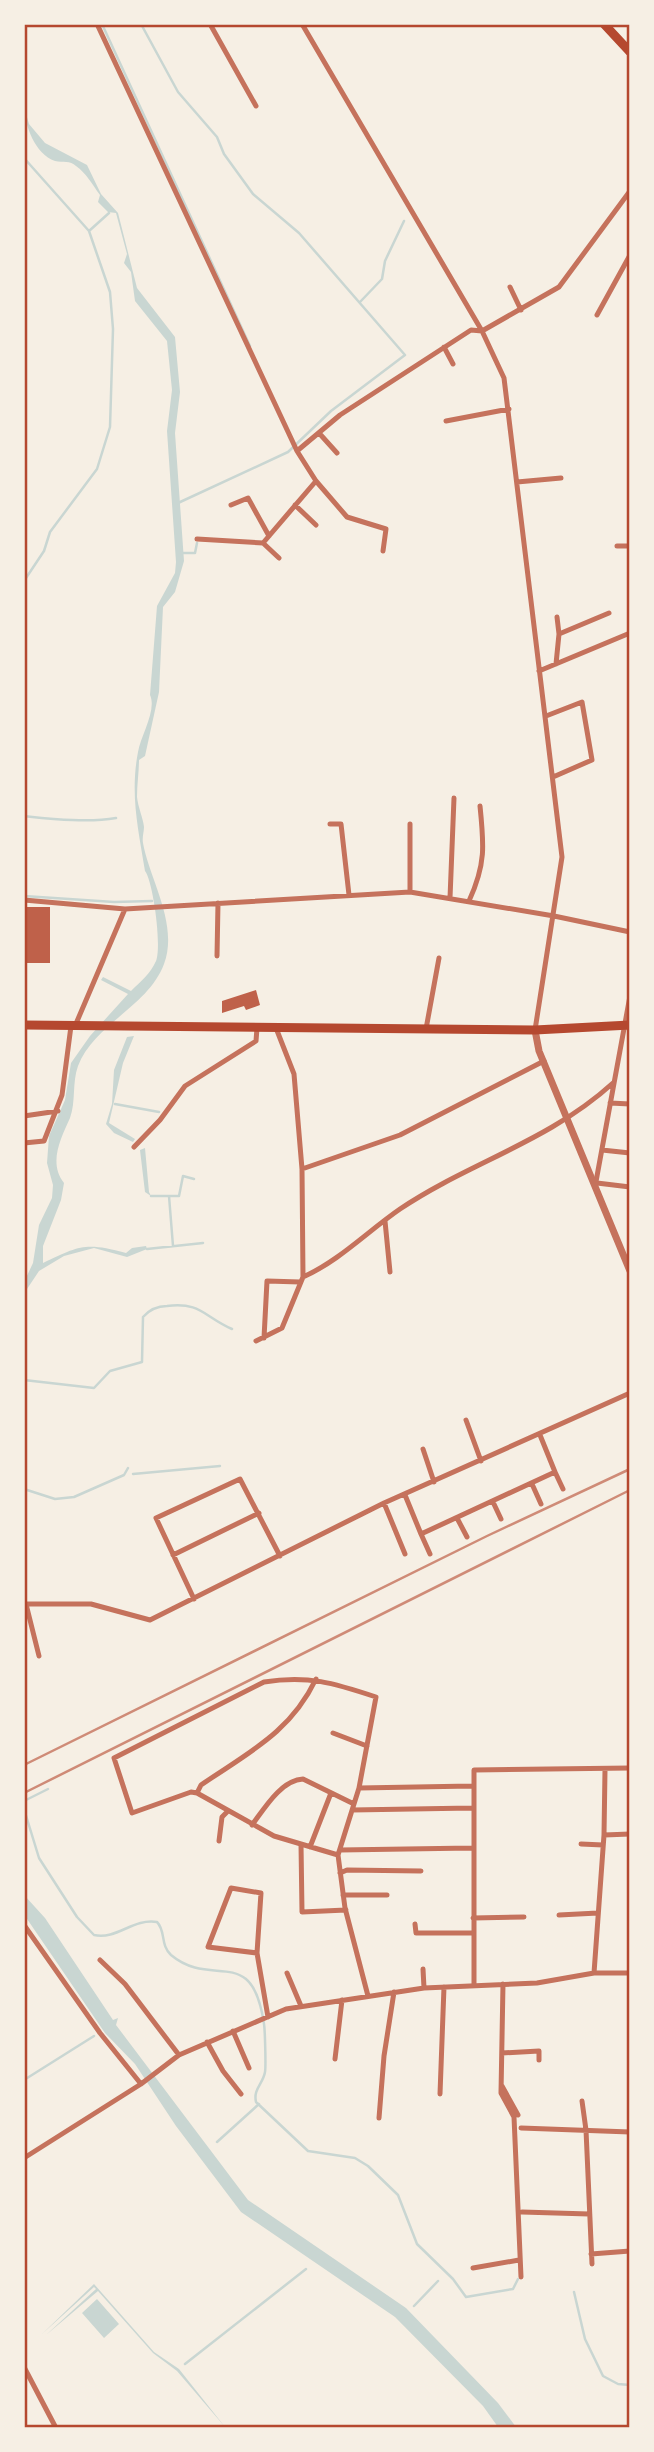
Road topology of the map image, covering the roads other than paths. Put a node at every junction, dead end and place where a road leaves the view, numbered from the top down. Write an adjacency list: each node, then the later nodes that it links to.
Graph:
1 (97, 24): 18 (street)
2 (211, 24): 6 (street)
3 (302, 24): 12 (street)
4 (604, 24): 5 (main road)
5 (629, 52)
6 (256, 106)
7 (629, 191): 10 (street)
8 (629, 255): 11 (street)
9 (509, 287): 10 (street)
10 (522, 310): 12 (street)
11 (597, 315)
12 (482, 331): 13 (street); 15 (street)
13 (444, 347): 14 (street); 17 (street)
14 (453, 364)
15 (509, 410): 16 (street); 22 (street)
16 (446, 421)
17 (319, 433): 18 (street); 19 (street)
18 (296, 452): 21 (street)
19 (337, 453)
20 (561, 478): 22 (street)
21 (316, 481): 24 (street); 31 (street)
22 (517, 482): 38 (street)
23 (231, 505): 26 (street)
24 (295, 505): 25 (street); 26 (street)
25 (316, 525)
26 (269, 536): 28 (street)
27 (197, 539): 28 (street)
28 (262, 543): 32 (street)
29 (629, 546): 30 (street)
30 (617, 547)
31 (383, 551)
32 (279, 558)
33 (609, 613): 36 (street)
34 (557, 617): 36 (street)
35 (629, 633): 37 (street)
36 (559, 634): 37 (street)
37 (556, 663): 38 (street)
38 (539, 671): 39 (street)
39 (545, 716): 40 (street); 40 (street)
40 (553, 777): 52 (street)
41 (454, 798): 47 (street)
42 (480, 806): 49 (street)
43 (330, 824): 46 (street)
44 (410, 824): 45 (street)
45 (410, 892): 46 (street); 47 (street)
46 (349, 895): 50 (street)
47 (450, 898): 49 (street)
48 (24, 900): 51 (street)
49 (470, 901): 52 (street)
50 (218, 903): 51 (street); 54 (street)
51 (125, 909): 59 (street)
52 (554, 916): 53 (street); 63 (street)
53 (629, 932)
54 (217, 956)
55 (439, 958): 62 (street)
56 (629, 996): 58 (street)
57 (24, 1025): 59 (main road)
58 (627, 1025): 63 (main road); 65 (street)
59 (73, 1026): 60 (main road); 68 (street)
60 (257, 1028): 61 (main road); 72 (street)
61 (276, 1028): 62 (main road); 75 (street)
62 (426, 1029): 63 (main road)
63 (535, 1030): 64 (street)
64 (544, 1061): 70 (street); 75 (street)
65 (613, 1083): 66 (street); 70 (street)
66 (610, 1103): 67 (street); 73 (street)
67 (629, 1104)
68 (58, 1111): 69 (street); 71 (street)
69 (24, 1116)
70 (568, 1120): 76 (street); 78 (street)
71 (24, 1143)
72 (134, 1147)
73 (603, 1150): 74 (street); 76 (street)
74 (629, 1153)
75 (302, 1169): 81 (street)
76 (596, 1185): 77 (street); 79 (street)
77 (629, 1187)
78 (385, 1221): 80 (street); 81 (street)
79 (629, 1271)
80 (390, 1272)
81 (301, 1279): 82 (street); 82 (street)
82 (264, 1338): 83 (street)
83 (256, 1341)
84 (629, 1393): 86 (street)
85 (466, 1420): 88 (street)
86 (540, 1435): 88 (street); 89 (street)
87 (423, 1449): 90 (street)
88 (481, 1461): 90 (street)
89 (555, 1472): 91 (street); 92 (street)
90 (434, 1482): 93 (street)
91 (532, 1484): 94 (street); 96 (street)
92 (563, 1489)
93 (405, 1495): 95 (street); 100 (street)
94 (493, 1502): 98 (street); 99 (street)
95 (384, 1503): 102 (street); 105 (street)
96 (541, 1504)
97 (259, 1513): 104 (street); 104 (street); 105 (street)
98 (457, 1518): 100 (street); 101 (street)
99 (502, 1519)
100 (421, 1534): 103 (street)
101 (467, 1537)
102 (405, 1554)
103 (430, 1554)
104 (173, 1555): 106 (street)
105 (280, 1556): 106 (street)
106 (194, 1599): 107 (street)
107 (25, 1604): 108 (street)
108 (39, 1656)
109 (316, 1679): 111 (street); 116 (street); 116 (street)
110 (333, 1733): 111 (street)
111 (367, 1746): 115 (street)
112 (629, 1768): 113 (street)
113 (605, 1770): 114 (street); 123 (street)
114 (472, 1786): 115 (street); 119 (street)
115 (359, 1788): 118 (street)
116 (197, 1793): 120 (street)
117 (331, 1793): 118 (street); 121 (street); 128 (street)
118 (353, 1807): 119 (street); 130 (street)
119 (472, 1808): 129 (street)
120 (227, 1812): 121 (street); 124 (street)
121 (252, 1825): 125 (street)
122 (629, 1834): 123 (street)
123 (604, 1835): 127 (street)
124 (219, 1841)
125 (301, 1844): 128 (street); 135 (street)
126 (581, 1844): 127 (street)
127 (603, 1845): 136 (street)
128 (310, 1847): 130 (street)
129 (472, 1848): 130 (street); 139 (street)
130 (339, 1852): 132 (street)
131 (421, 1871): 132 (street)
132 (340, 1873): 133 (street)
133 (343, 1895): 134 (street); 135 (street)
134 (387, 1895)
135 (346, 1910): 154 (street)
136 (598, 1913): 137 (street); 147 (street)
137 (559, 1915)
138 (524, 1917): 139 (street)
139 (473, 1918): 142 (street)
140 (415, 1924): 142 (street)
141 (24, 1925): 165 (street)
142 (473, 1933): 150 (street)
143 (257, 1953): 143 (street); 157 (street)
144 (100, 1960): 161 (street)
145 (423, 1969): 152 (street)
146 (287, 1973): 156 (street)
147 (594, 1973): 148 (street); 149 (street)
148 (629, 1973)
149 (503, 1984): 150 (street); 160 (street)
150 (474, 1985): 151 (street)
151 (444, 1987): 152 (street); 168 (street)
152 (424, 1988): 153 (street)
153 (394, 1992): 154 (street); 171 (street)
154 (368, 1996): 155 (street)
155 (342, 2000): 156 (street); 162 (street)
156 (301, 2006): 157 (street)
157 (268, 2017): 158 (street)
158 (233, 2031): 159 (street); 164 (street)
159 (207, 2042): 161 (street); 167 (street)
160 (502, 2053): 163 (street); 166 (street)
161 (179, 2055): 165 (street)
162 (335, 2059)
163 (539, 2060)
164 (249, 2068)
165 (141, 2084): 175 (street)
166 (502, 2086): 170 (street); 180 (street)
167 (241, 2094)
168 (440, 2094)
169 (582, 2101): 173 (street)
170 (518, 2115)
171 (379, 2118)
172 (521, 2129): 173 (street)
173 (586, 2130): 174 (street); 177 (street)
174 (629, 2132)
175 (24, 2158)
176 (522, 2212): 177 (street)
177 (589, 2214): 179 (street)
178 (629, 2251): 179 (street)
179 (591, 2254): 181 (street)
180 (519, 2260): 182 (street); 183 (street)
181 (592, 2264)
182 (473, 2268)
183 (521, 2277)
184 (24, 2367): 185 (street)
185 (56, 2427)

